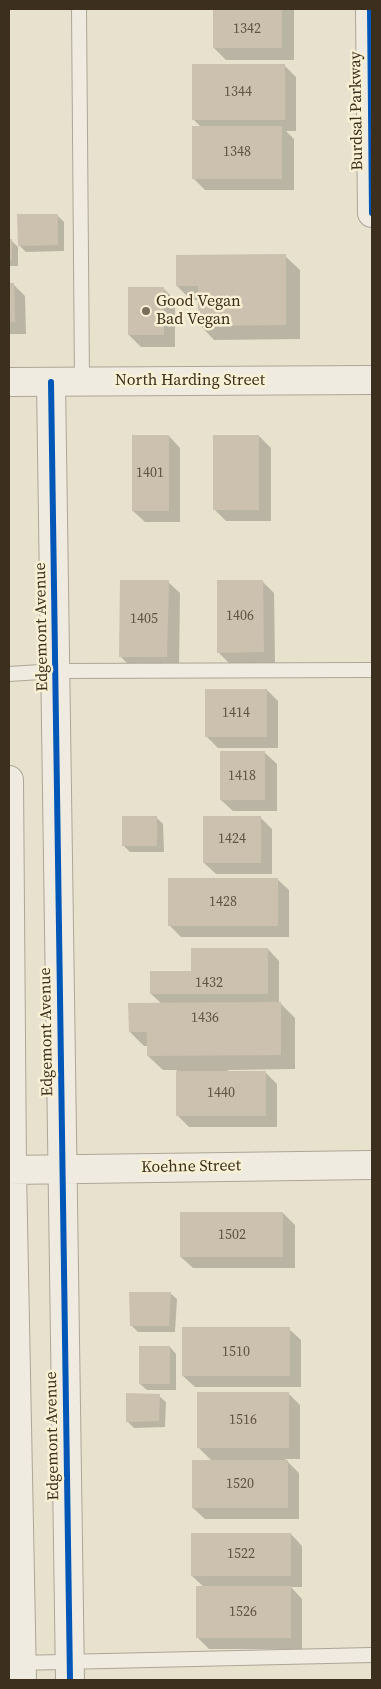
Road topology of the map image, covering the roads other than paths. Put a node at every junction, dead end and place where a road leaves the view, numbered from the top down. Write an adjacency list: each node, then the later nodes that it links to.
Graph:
1 (80, 9): 7 (lane)
2 (370, 9): 3 (street, Burdsal Parkway)
3 (372, 213)
4 (372, 380): 7 (street, North Harding Street)
5 (9, 382): 6 (street, North Harding Street)
6 (51, 382): 7 (street, North Harding Street); 9 (street, Edgemont Avenue)
7 (82, 382)
8 (372, 670): 9 (lane)
9 (56, 671): 10 (lane); 13 (street, Edgemont Avenue)
10 (9, 674)
11 (9, 780): 14 (street)
12 (372, 1165): 13 (street, Koehne Street)
13 (63, 1169): 14 (street, Koehne Street); 17 (street, Edgemont Avenue)
14 (10, 1170): 16 (street)
15 (372, 1655): 17 (lane)
16 (18, 1669): 17 (lane)
17 (70, 1671)

